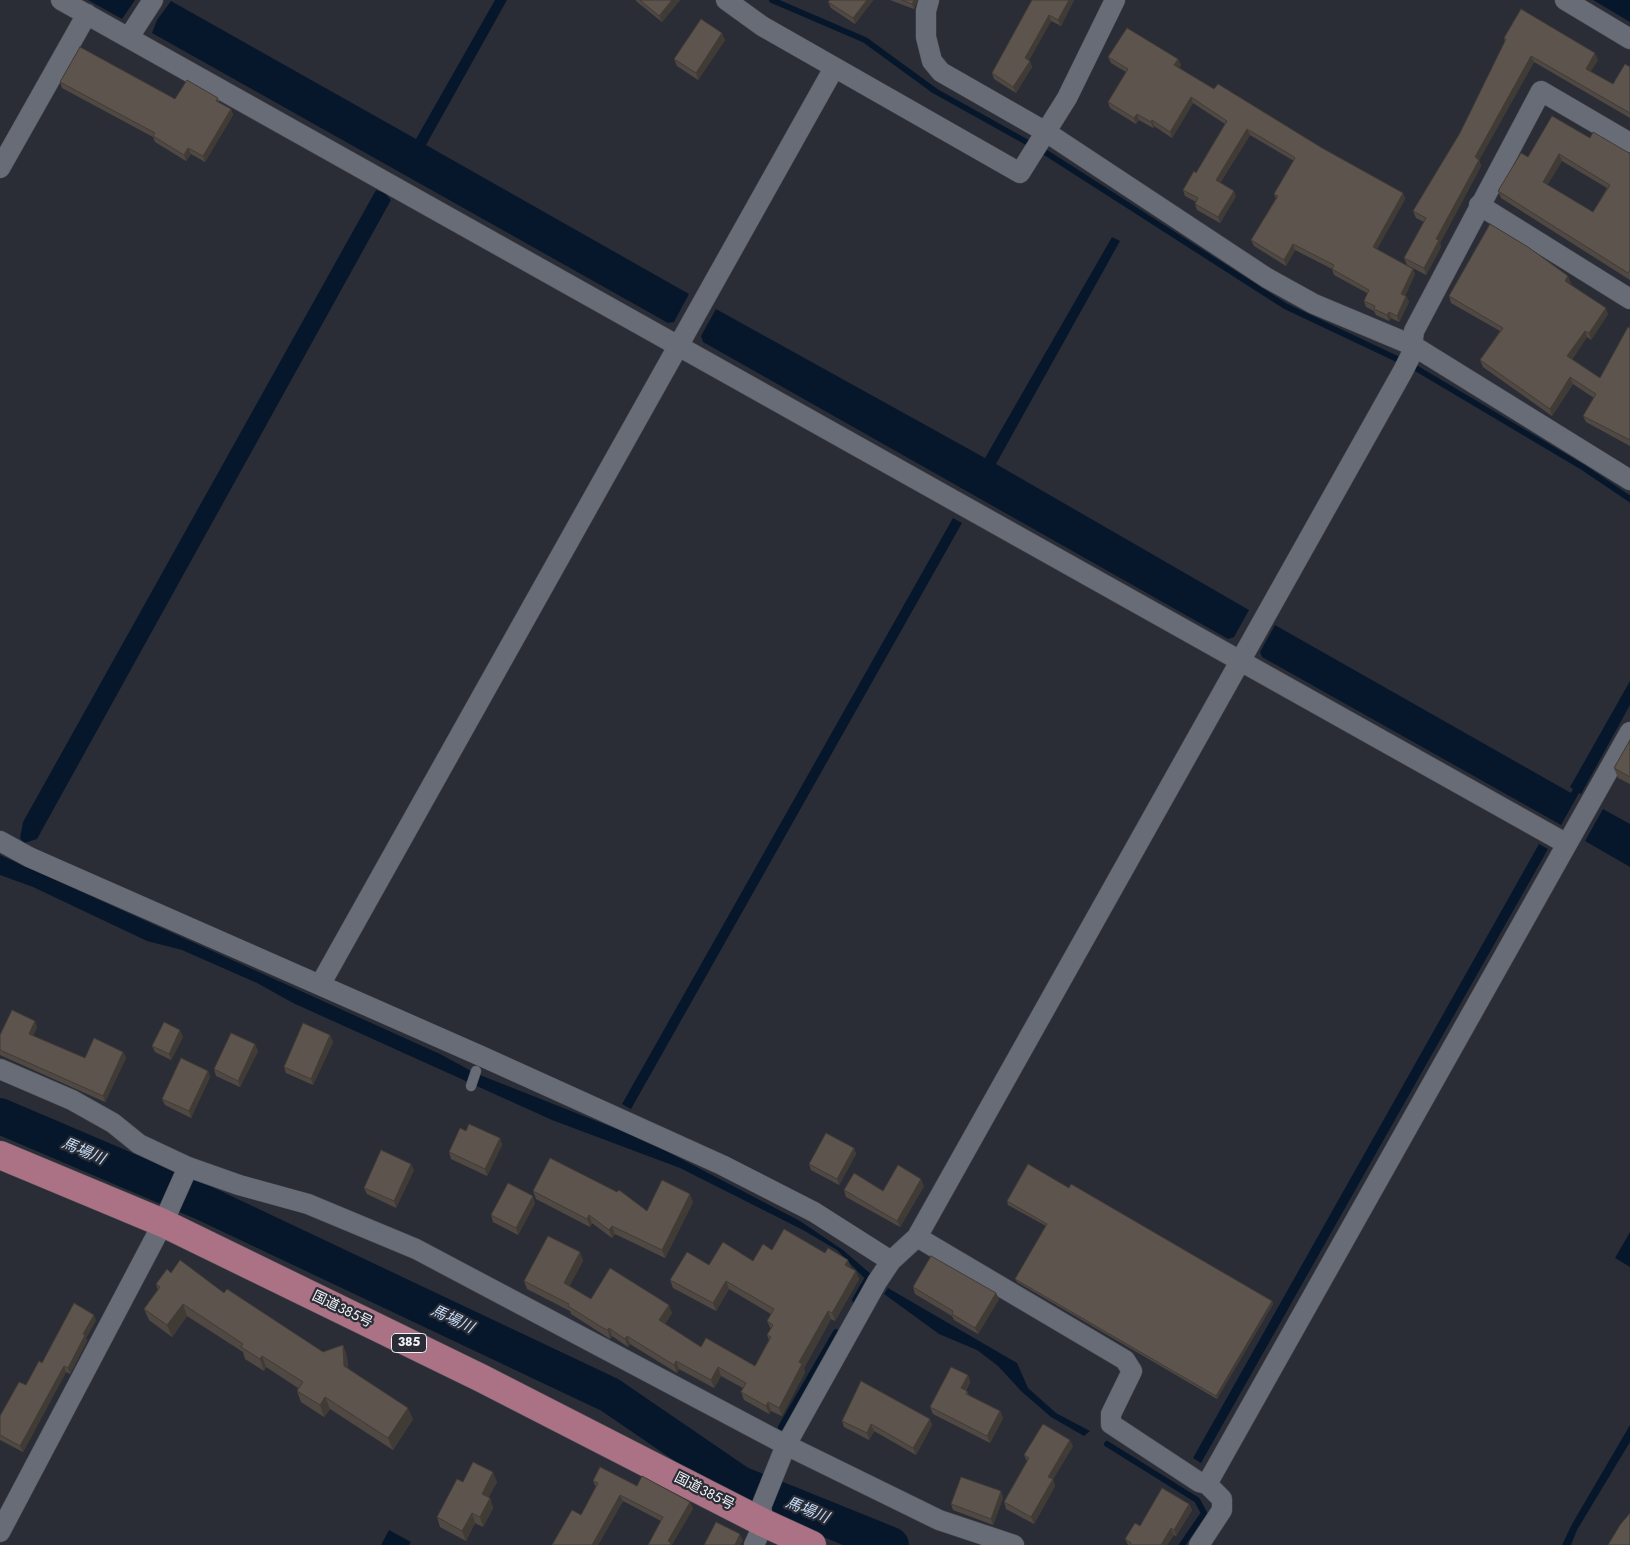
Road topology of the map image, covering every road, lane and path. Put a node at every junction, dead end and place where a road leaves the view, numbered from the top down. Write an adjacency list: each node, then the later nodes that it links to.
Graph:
1 (61, 0): 7 (street)
2 (153, 0): 8 (street)
3 (726, 0): 10 (street)
4 (929, 0): 11 (street)
5 (1115, 0): 11 (street)
6 (1565, 0): 9 (street)
7 (87, 14): 8 (street); 13 (street)
8 (129, 37): 16 (street)
9 (1630, 39)
10 (834, 68): 11 (street); 16 (street)
11 (1040, 142): 17 (street)
12 (1630, 143): 14 (street)
13 (0, 168)
14 (1479, 205): 15 (street); 17 (street)
15 (1630, 299)
16 (679, 345): 19 (street); 23 (street)
17 (1408, 357): 18 (street); 19 (street)
18 (1630, 480)
19 (1239, 661): 22 (street); 30 (street)
20 (1630, 732): 22 (street)
21 (0, 841): 23 (street)
22 (1567, 844): 33 (street)
23 (320, 985): 31 (street)
24 (0, 1070): 28 (street)
25 (476, 1071): 26 (lane)
26 (471, 1086)
27 (0, 1154): 29 (highway, 国道385号 / 385)
28 (186, 1173): 29 (street); 32 (street)
29 (166, 1215): 34 (highway, 国道385号 / 385); 35 (street)
30 (916, 1238): 31 (street); 33 (street)
31 (891, 1261): 32 (street)
32 (786, 1445): 34 (street); 37 (street)
33 (1207, 1484): 38 (street)
34 (760, 1525): 36 (highway, 国道385号 / 385)
35 (0, 1532)
36 (812, 1545)
37 (1014, 1545)
38 (1199, 1545)

